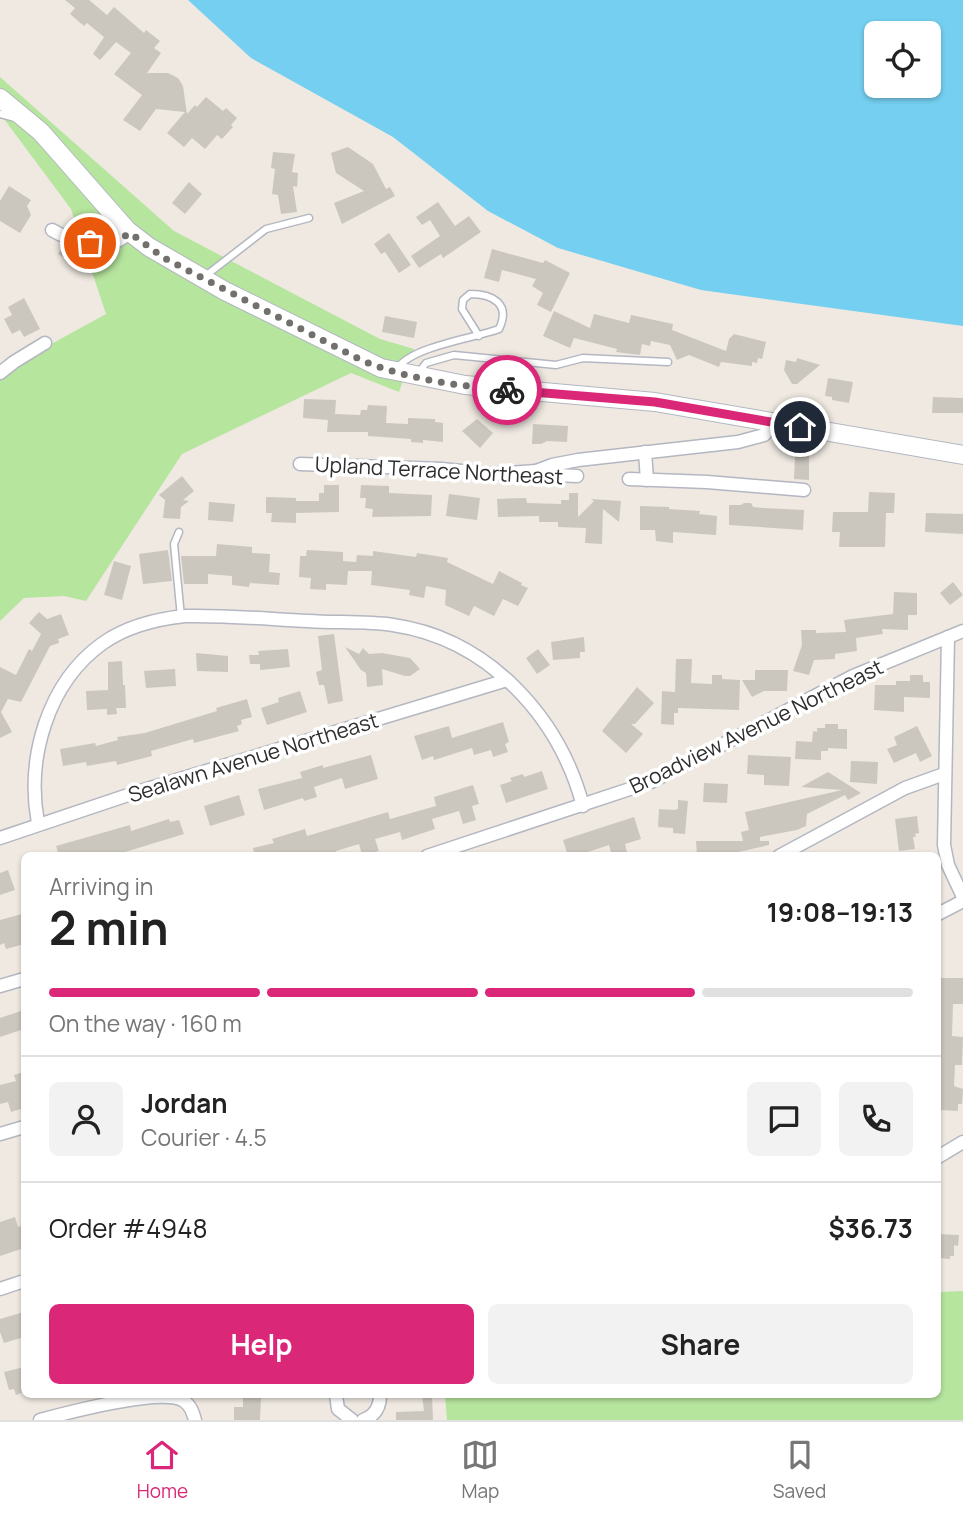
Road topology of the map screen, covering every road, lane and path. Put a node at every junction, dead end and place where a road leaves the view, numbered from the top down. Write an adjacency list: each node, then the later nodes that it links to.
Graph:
1 (0, 98): 3 (main road)
2 (0, 114): 3 (lane)
3 (24, 117): 6 (main road)
4 (309, 218): 7 (lane)
5 (52, 230): 6 (street)
6 (130, 233): 7 (main road)
7 (203, 278): 11 (main road)
8 (478, 336): 8 (lane); 11 (lane)
9 (45, 343): 12 (street)
10 (668, 362): 13 (lane)
11 (395, 371): 13 (main road)
12 (0, 373)
13 (416, 376): 14 (main road)
14 (775, 422): 15 (street); 16 (main road)
15 (645, 452): 18 (street); 21 (street)
16 (963, 455)
17 (300, 464): 18 (street, Upland Terrace Northeast)
18 (536, 471): 19 (street, Upland Terrace Northeast)
19 (577, 476)
20 (629, 479): 21 (street)
21 (647, 480): 22 (street)
22 (804, 490)
23 (179, 532): 24 (lane)
24 (181, 617): 27 (street); 30 (street)
25 (963, 631): 26 (street, Broadview Avenue Northeast)
26 (948, 637): 28 (street); 29 (street, Broadview Avenue Northeast)
27 (507, 680): 29 (street); 30 (street, Sealawn Avenue Northeast)
28 (944, 774): 33 (street); 34 (street)
29 (583, 806): 32 (street, Broadview Avenue Northeast)
30 (38, 823): 31 (street, Sealawn Avenue Northeast)
31 (0, 838)
32 (439, 852)
33 (786, 852)
34 (963, 899): 35 (street)
35 (941, 912)
36 (21, 980): 37 (street)
37 (0, 986)
38 (21, 1128): 39 (street)
39 (0, 1134)
40 (963, 1142): 41 (street)
41 (941, 1155)
42 (21, 1282): 43 (street)
43 (0, 1289)
44 (336, 1398): 48 (street)
45 (379, 1398): 49 (street)
46 (40, 1420): 47 (street)
47 (195, 1420)
48 (352, 1420)
49 (363, 1420)

